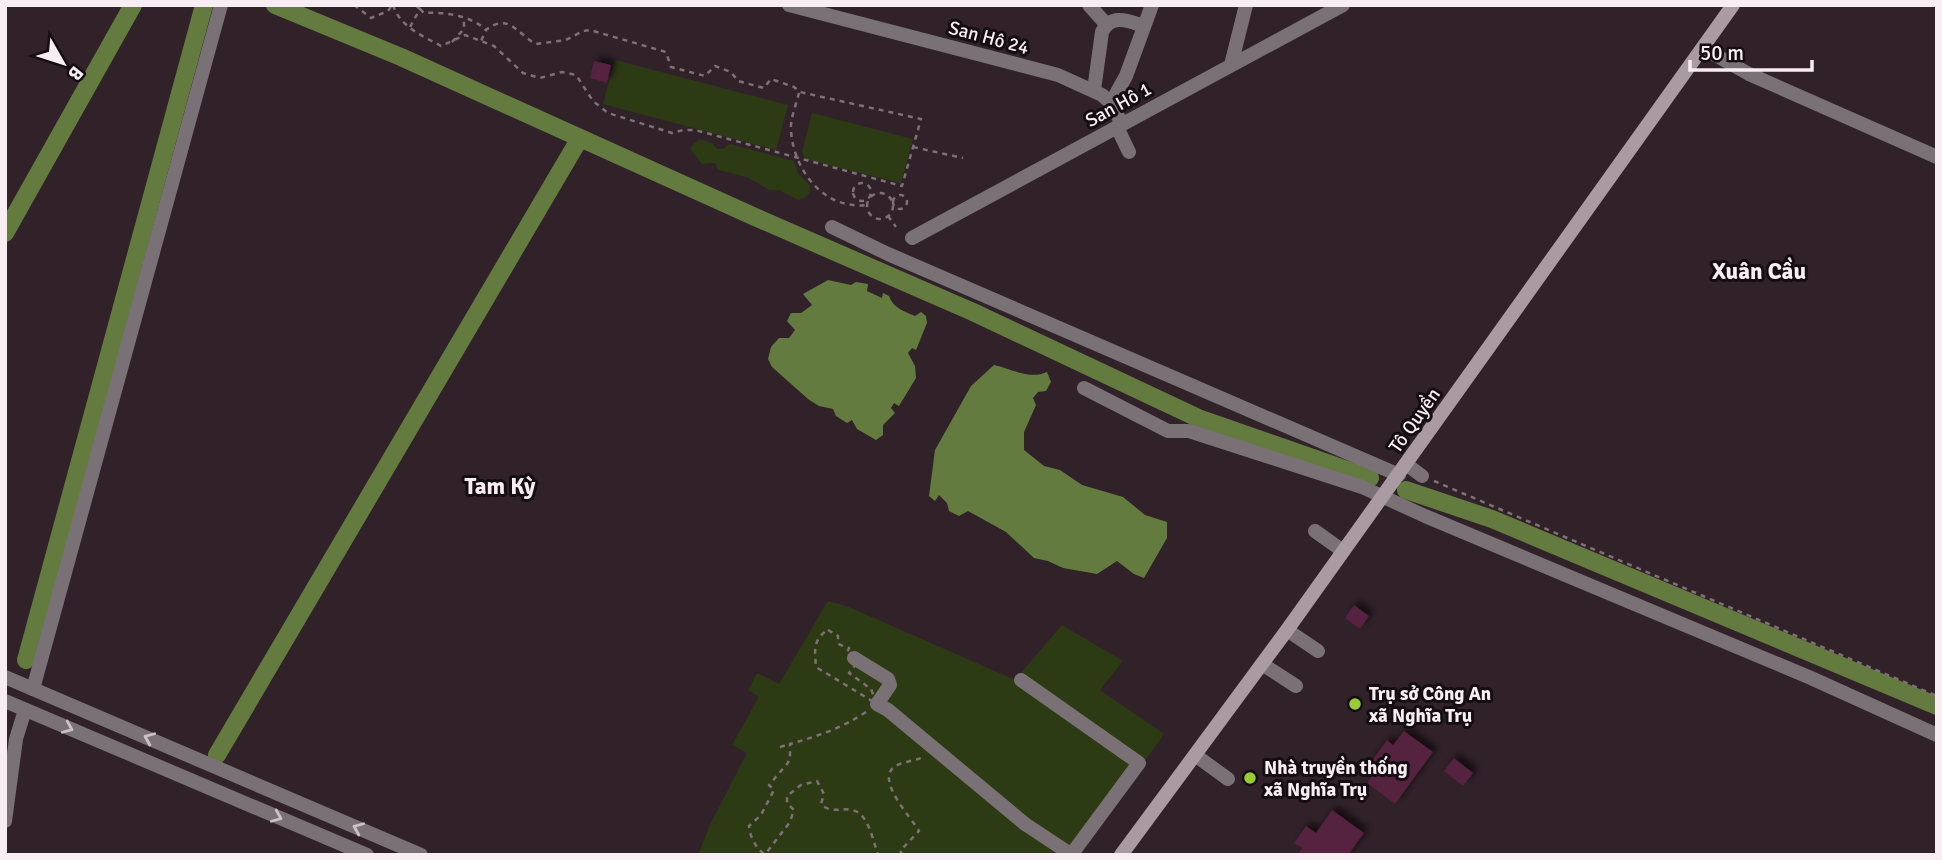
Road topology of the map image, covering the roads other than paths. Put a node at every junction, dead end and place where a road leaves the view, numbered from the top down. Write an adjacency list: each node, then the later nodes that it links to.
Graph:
1 (221, 5): 32 (street)
2 (789, 5): 12 (street, San Hô 24)
3 (1089, 5): 8 (street)
4 (1152, 5): 9 (street)
5 (1246, 5): 11 (street)
6 (1343, 5): 11 (street, San Hô 1)
7 (1733, 5): 10 (main road, Tô Quyền)
8 (1106, 24): 9 (street); 12 (street)
9 (1144, 26): 13 (street)
10 (1703, 48): 16 (street); 20 (main road, Tô Quyền)
11 (1231, 65): 14 (street, San Hô 1)
12 (1094, 90): 13 (street, San Hô 24)
13 (1111, 103): 14 (street, San Hô 24)
14 (1119, 125): 15 (street, San Hô 24); 18 (street, San Hô 1)
15 (1129, 152)
16 (1937, 157)
17 (832, 228): 20 (street)
18 (912, 238)
19 (1084, 388): 22 (street)
20 (1403, 469): 21 (street); 22 (main road, Tô Quyền)
21 (1422, 476)
22 (1382, 497): 24 (main road, Tô Quyền); 35 (street)
23 (1315, 531): 24 (street)
24 (1343, 551): 25 (main road, Tô Quyền)
25 (1287, 630): 26 (street); 28 (main road, Tô Quyền)
26 (1318, 651)
27 (854, 659): 41 (street)
28 (1262, 664): 31 (street); 36 (main road, Tô Quyền)
29 (5, 677): 32 (street)
30 (1021, 680): 41 (street)
31 (1296, 686)
32 (33, 689): 34 (street); 40 (street, one-way to 32)
33 (5, 701): 34 (street)
34 (25, 710): 38 (street); 39 (street, one-way to 39)
35 (1937, 735)
36 (1195, 755): 37 (street); 42 (main road, Tô Quyền)
37 (1227, 779)
38 (5, 821)
39 (367, 855)
40 (421, 855)
41 (1071, 855)
42 (1121, 855)

